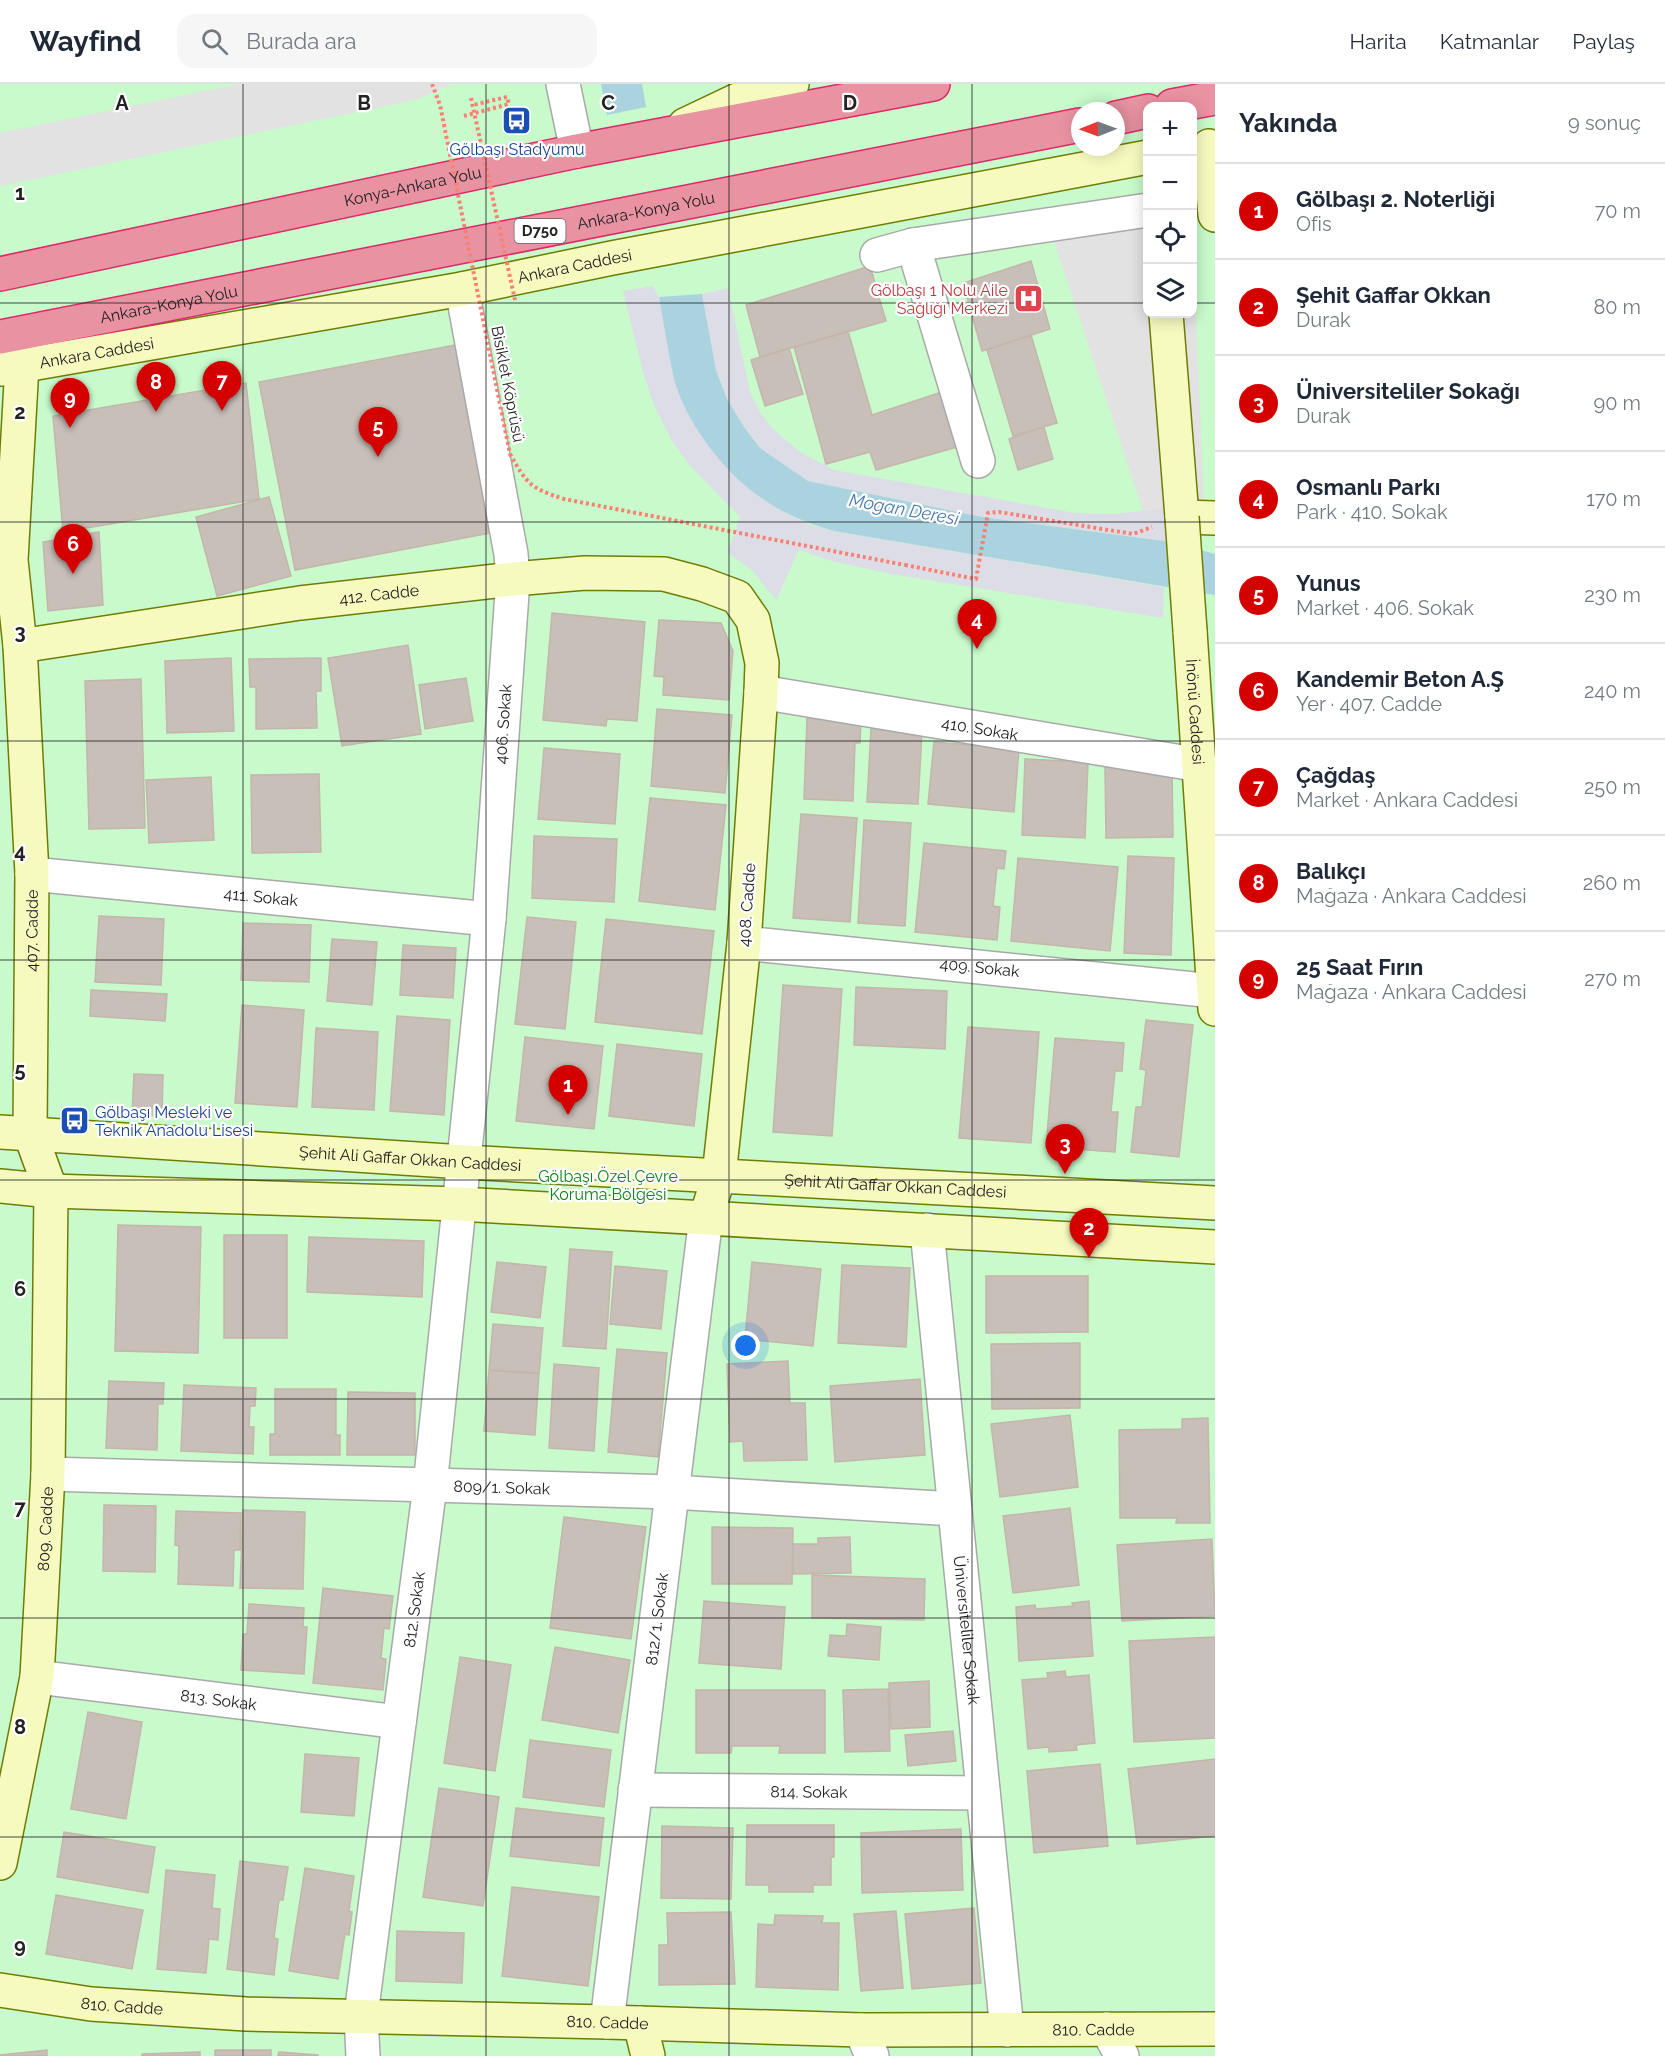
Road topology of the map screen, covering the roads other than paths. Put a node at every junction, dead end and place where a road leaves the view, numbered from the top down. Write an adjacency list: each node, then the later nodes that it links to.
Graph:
1 (563, 84): 9 (street)
2 (792, 84): 7 (street)
3 (933, 84): 7 (highway, Konya-Ankara Yolu)
4 (1143, 112): 5 (highway)
5 (1125, 115)
6 (1071, 127): 20 (highway, Ankara-Konya Yolu / D750)
7 (671, 132): 9 (highway, Konya-Ankara Yolu)
8 (1206, 147): 12 (street)
9 (577, 151): 15 (highway, Konya-Ankara Yolu)
10 (1143, 158): 18 (street, Ankara Caddesi)
11 (1143, 211): 13 (street)
12 (1215, 215)
13 (913, 245): 14 (street); 22 (street)
14 (876, 255)
15 (45, 265): 16 (highway); 17 (highway, Konya-Ankara Yolu)
16 (0, 267)
17 (0, 274)
18 (462, 289): 21 (street, Ankara Caddesi); 26 (street, 406. Sokak)
19 (1166, 318): 23 (street, İnönü Caddesi)
20 (0, 337)
21 (11, 367): 25 (street, 407. Cadde)
22 (978, 461)
23 (1182, 517): 24 (street); 29 (street, İnönü Caddesi, bridge)
24 (1215, 518)
25 (5, 549): 28 (street, 407. Cadde)
26 (513, 579): 27 (street, 412. Cadde); 28 (street, 412. Cadde); 33 (street, 406. Sokak)
27 (737, 597): 30 (street, 408. Cadde)
28 (20, 646): 32 (street, 407. Cadde)
29 (1199, 646): 31 (street, İnönü Caddesi)
30 (761, 692): 31 (street, 410. Sokak); 34 (street, 408. Cadde)
31 (1200, 765): 35 (street, İnönü Caddesi)
32 (32, 874): 33 (street, 411. Sokak); 36 (street, 407. Cadde)
33 (489, 919): 37 (street, 406. Sokak)
34 (744, 942): 35 (street, 409. Sokak); 38 (street, 408. Cadde)
35 (1214, 1000)
36 (15, 1133): 37 (street, Şehit Ali Gaffar Okkan Caddesi); 40 (street, 407. Cadde)
37 (464, 1162): 38 (street, Şehit Ali Gaffar Okkan Caddesi); 42 (street, 812. Sokak)
38 (719, 1176): 41 (street, Şehit Ali Gaffar Okkan Caddesi); 43 (street, 408. Cadde)
39 (0, 1186): 40 (street)
40 (51, 1191): 42 (street); 46 (street, 809. Cadde)
41 (1215, 1203)
42 (459, 1204): 43 (street); 47 (street, 812. Sokak)
43 (706, 1217): 44 (street); 48 (street, 812/1. Sokak)
44 (927, 1230): 45 (street); 49 (street, Üniversiteliler Sokak)
45 (1215, 1247)
46 (48, 1474): 47 (street, 809/1. Sokak); 50 (street, 809. Cadde)
47 (430, 1486): 48 (street, 809/1. Sokak); 51 (street, 812. Sokak)
48 (672, 1492): 49 (street, 809/1. Sokak); 52 (street, 812/1. Sokak)
49 (955, 1509): 53 (street, Üniversiteliler Sokak)
50 (37, 1677): 51 (street, 813. Sokak); 54 (street, 809. Cadde)
51 (399, 1722): 56 (street, 812. Sokak)
52 (635, 1790): 53 (street, 814. Sokak); 57 (street, 812/1. Sokak)
53 (983, 1793): 60 (street, Üniversiteliler Sokak)
54 (0, 1863)
55 (0, 1990): 56 (street, 810. Cadde)
56 (361, 2015): 57 (street, 810. Cadde); 63 (street, 812. Sokak)
57 (607, 2022): 58 (street, 810. Cadde)
58 (640, 2023): 61 (street, 810. Cadde); 64 (street)
59 (1215, 2029): 62 (street, 810. Cadde)
60 (1007, 2030): 61 (street, 810. Cadde); 62 (street, 810. Cadde)
61 (867, 2043)
62 (1114, 2043)
63 (363, 2056)
64 (648, 2056)

